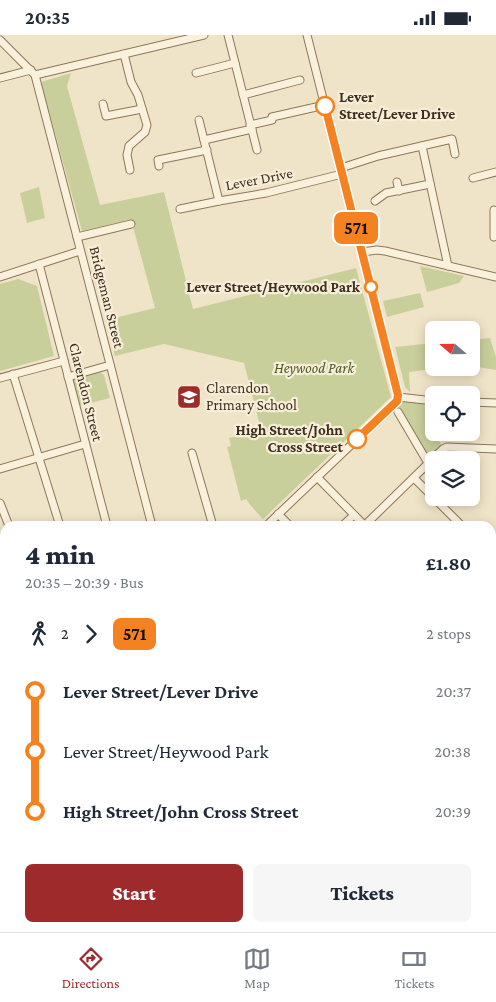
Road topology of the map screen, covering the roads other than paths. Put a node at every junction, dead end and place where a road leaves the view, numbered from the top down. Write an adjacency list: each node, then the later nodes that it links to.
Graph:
1 (204, 35): 5 (street)
2 (228, 35): 6 (street)
3 (307, 35): 13 (street)
4 (0, 40): 7 (street)
5 (124, 54): 7 (street); 14 (street)
6 (235, 63): 8 (street); 11 (street)
7 (33, 73): 9 (street); 36 (street, Bridgeman Street)
8 (196, 73)
9 (0, 78)
10 (300, 80): 11 (street)
11 (243, 95): 16 (street)
12 (103, 103): 14 (street)
13 (325, 105): 16 (street); 24 (street)
14 (142, 109): 23 (street)
15 (199, 120): 17 (street)
16 (251, 127): 17 (street); 20 (street)
17 (204, 140): 19 (street)
18 (422, 146): 21 (street, Lever Drive); 24 (street, Lever Drive); 28 (street)
19 (206, 150): 22 (street); 30 (street)
20 (257, 150)
21 (455, 154)
22 (159, 166)
23 (130, 170)
24 (342, 171): 30 (street, Lever Drive); 39 (street)
25 (496, 173): 26 (street)
26 (473, 178)
27 (397, 182): 29 (street)
28 (430, 184): 29 (street); 41 (street)
29 (399, 191): 31 (street)
30 (219, 201): 32 (street, Lever Drive)
31 (375, 201)
32 (180, 209)
33 (494, 210): 34 (street)
34 (495, 222): 37 (street)
35 (131, 224): 36 (street)
36 (77, 237): 38 (street, Bridgeman Street)
37 (494, 237)
38 (80, 251): 40 (street); 45 (street, Bridgeman Street)
39 (362, 252): 41 (street); 49 (street)
40 (39, 265): 42 (street); 44 (street, Clarendon Street)
41 (448, 266): 43 (street)
42 (0, 277)
43 (496, 277)
44 (64, 361): 46 (street); 47 (street, Clarendon Street)
45 (110, 365): 47 (street); 72 (street, Bridgeman Street)
46 (13, 374): 48 (street); 60 (street)
47 (68, 377): 56 (street, Clarendon Street)
48 (0, 378)
49 (398, 397): 50 (street); 64 (street)
50 (425, 400)
51 (480, 402): 52 (street)
52 (496, 403)
53 (398, 412): 55 (street)
54 (412, 417): 55 (street)
55 (404, 422): 61 (street)
56 (85, 444): 60 (street); 71 (street, Clarendon Street)
57 (496, 449): 58 (street)
58 (441, 451)
59 (192, 453): 73 (street)
60 (39, 458): 63 (street); 70 (street)
61 (425, 458)
62 (425, 466): 65 (street)
63 (0, 469)
64 (317, 477): 67 (street); 68 (street)
65 (414, 478): 78 (street); 79 (street)
66 (0, 503): 69 (street)
67 (278, 514): 74 (street); 75 (street)
68 (354, 515): 76 (street); 77 (street)
69 (6, 521)
70 (58, 521)
71 (106, 521)
72 (151, 521)
73 (212, 521)
74 (271, 521)
75 (285, 521)
76 (347, 521)
77 (360, 521)
78 (370, 521)
79 (457, 521)

